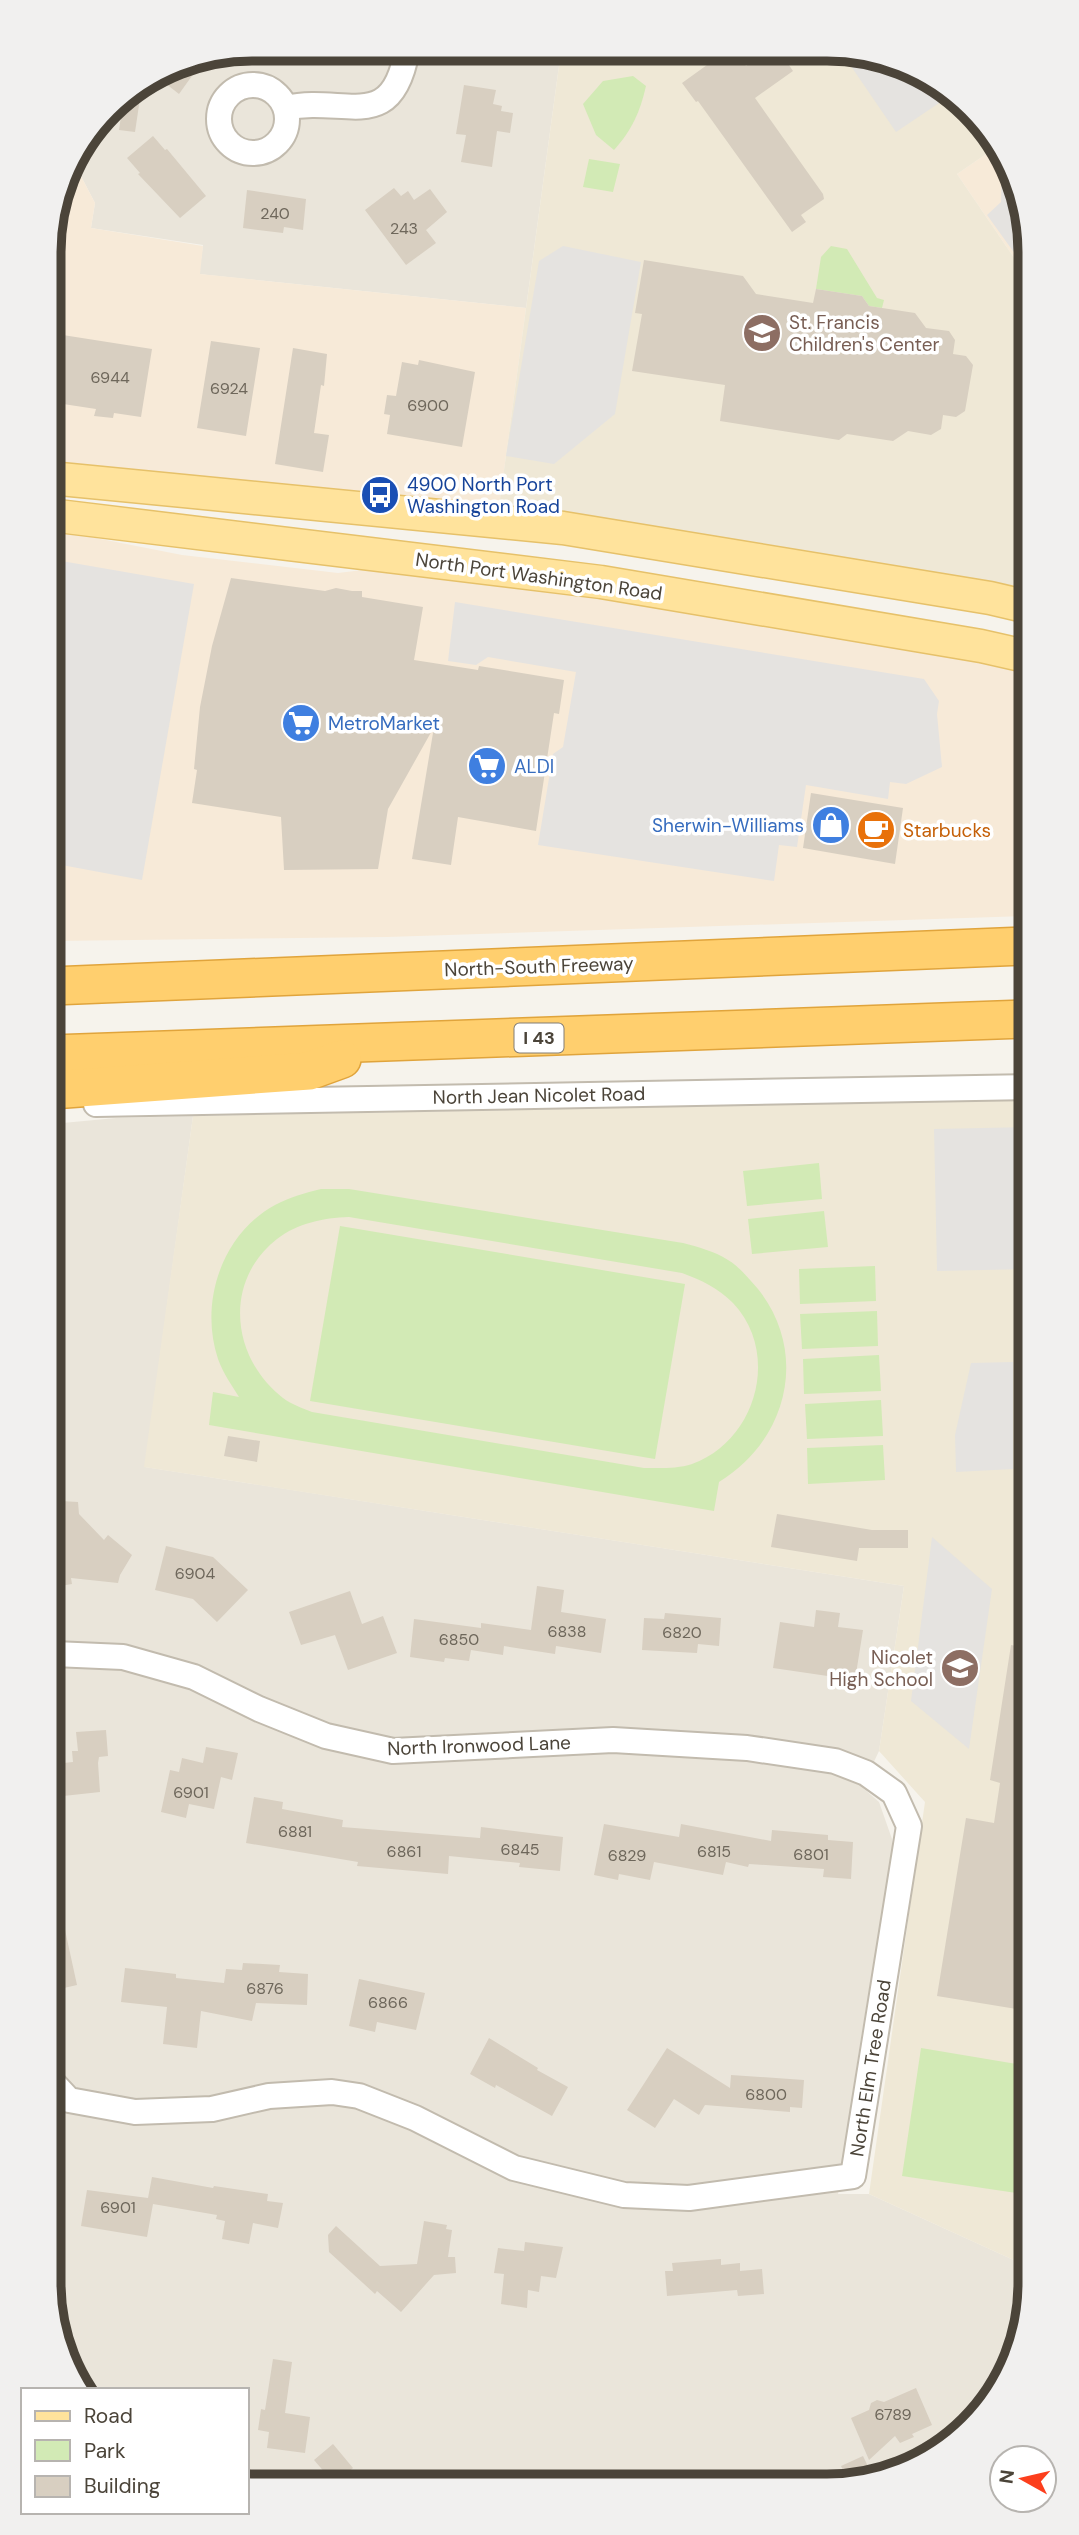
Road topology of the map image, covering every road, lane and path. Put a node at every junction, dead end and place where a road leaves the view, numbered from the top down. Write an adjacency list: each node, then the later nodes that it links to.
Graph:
1 (404, 62): 2 (street)
2 (286, 108)
3 (62, 479): 5 (main road)
4 (62, 516): 6 (main road, North Port Washington Road)
5 (1018, 605)
6 (1018, 654)
7 (1018, 946): 9 (highway, North-South Freeway)
8 (62, 964): 9 (highway)
9 (280, 977): 10 (highway, North-South Freeway)
10 (62, 986)
11 (1018, 1019): 12 (highway, I 43)
12 (387, 1043): 13 (highway, I 43); 15 (highway)
13 (62, 1054)
14 (1018, 1087): 16 (street, North Jean Nicolet Road)
15 (62, 1089)
16 (62, 1107)
17 (61, 1654): 18 (street, North Ironwood Lane)
18 (835, 1761): 19 (street, North Elm Tree Road)
19 (61, 2092)

